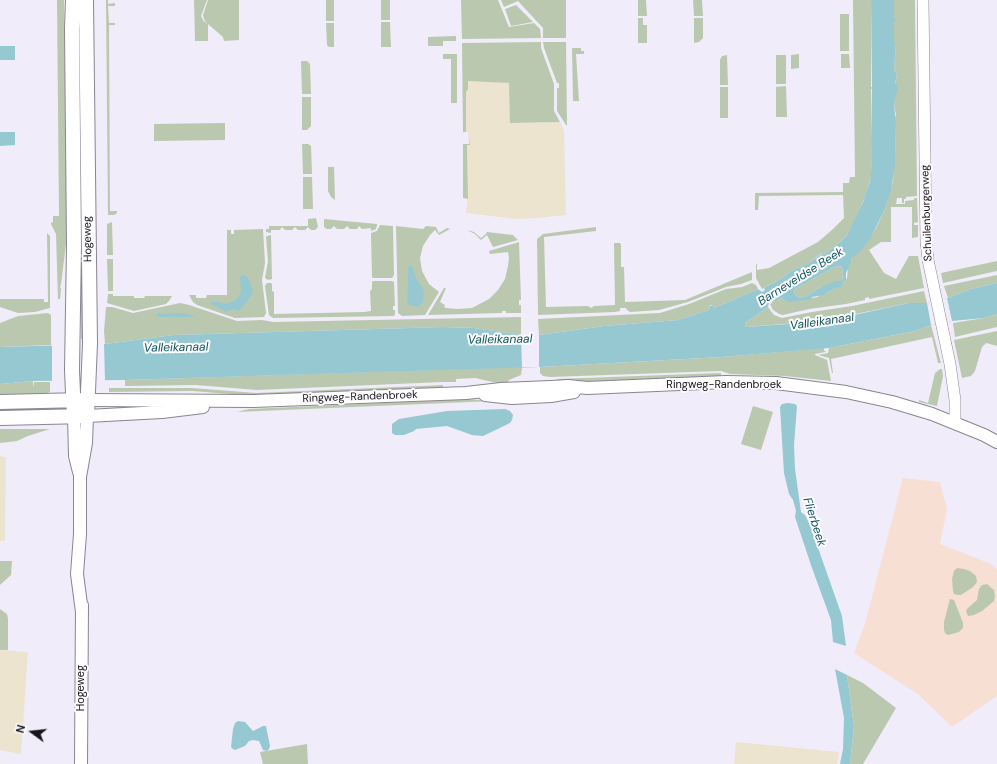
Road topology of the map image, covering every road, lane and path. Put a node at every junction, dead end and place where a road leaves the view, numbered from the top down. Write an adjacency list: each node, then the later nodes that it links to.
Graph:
1 (68, 0): 6 (main road)
2 (73, 0): 6 (main road, Hogeweg)
3 (86, 0): 7 (main road, Hogeweg)
4 (95, 0): 7 (main road)
5 (923, 0): 14 (street, Schuilenburgerweg)
6 (72, 29): 8 (main road, Hogeweg)
7 (86, 62): 9 (main road, Hogeweg)
8 (73, 400): 9 (main road); 11 (main road); 12 (main road, Hogeweg)
9 (88, 400): 10 (main road, Ringweg-Randenbroek); 12 (main road, Hogeweg)
10 (254, 401): 12 (main road, Ringweg-Randenbroek); 14 (main road, Ringweg-Randenbroek)
11 (0, 402)
12 (80, 416): 13 (main road); 16 (main road, Hogeweg)
13 (0, 418)
14 (956, 424): 15 (main road, Ringweg-Randenbroek)
15 (997, 442)
16 (81, 764)

